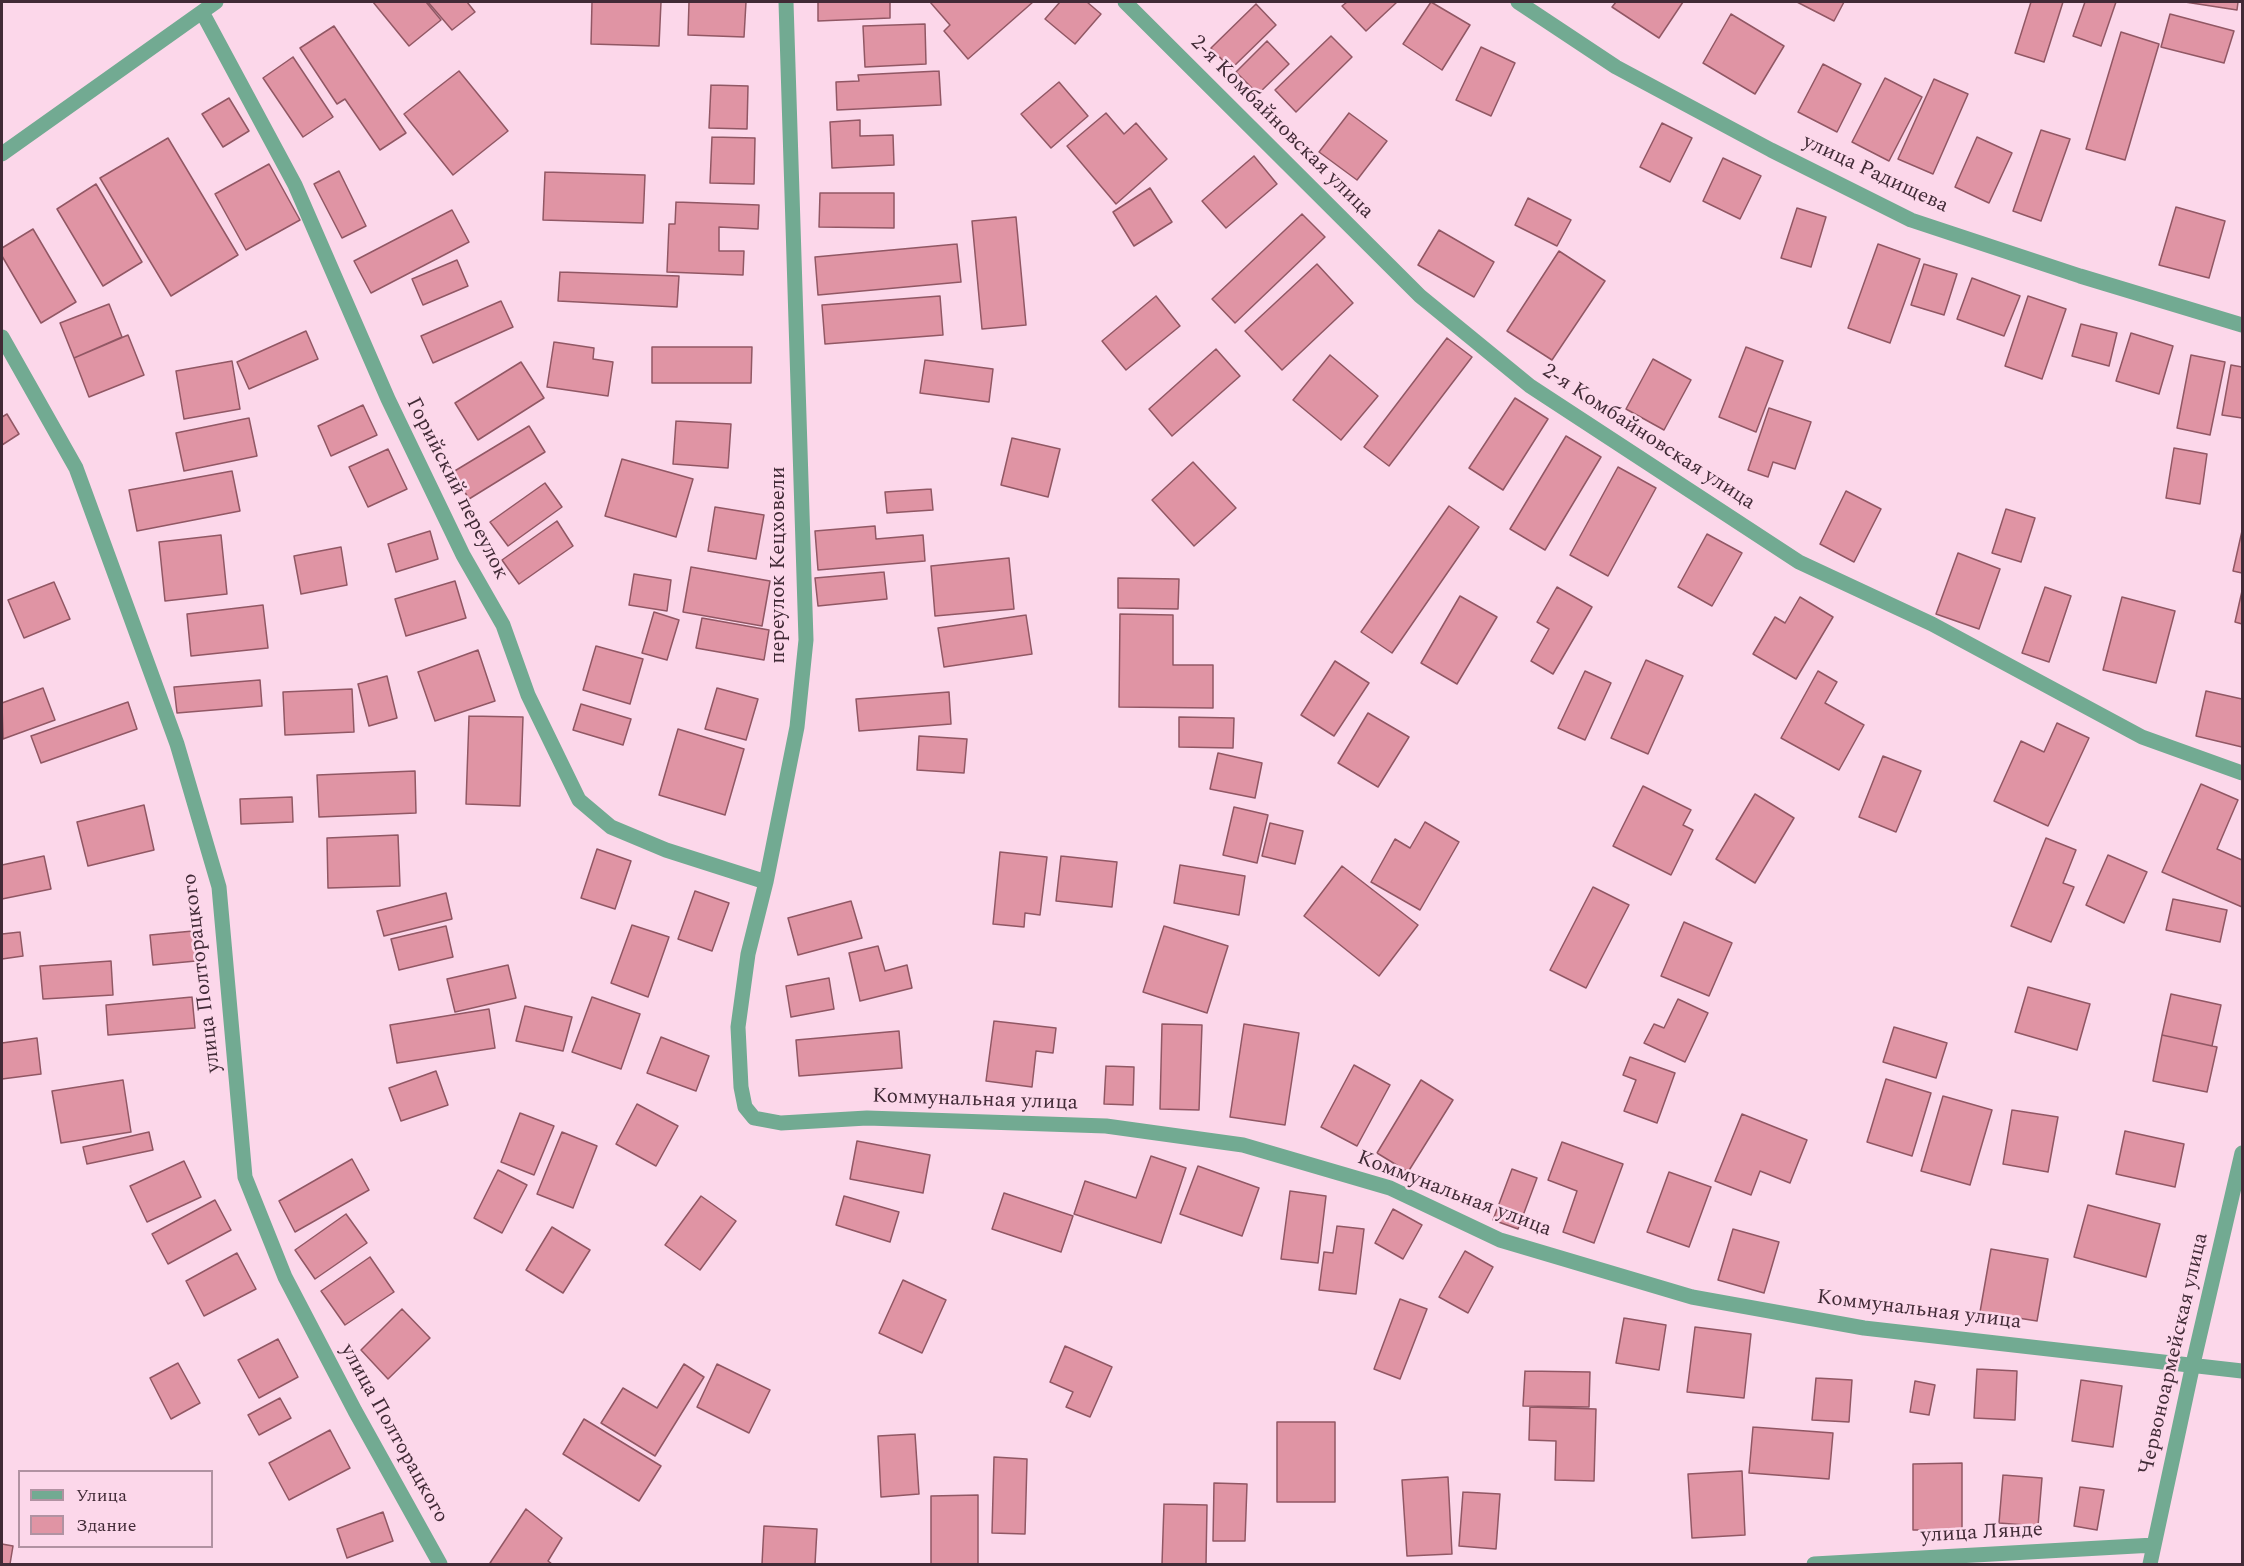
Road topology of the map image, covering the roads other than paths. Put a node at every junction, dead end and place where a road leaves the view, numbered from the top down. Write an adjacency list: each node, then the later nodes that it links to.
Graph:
1 (216, 2): 5 (street)
2 (786, 2): 10 (street, переулок Кецховели)
3 (1125, 2): 9 (street, 2-я Комбайновская улица)
4 (1518, 2): 7 (street, улица Радищева)
5 (202, 12): 6 (street); 10 (street, Горийский переулок)
6 (2, 154)
7 (2242, 325)
8 (2, 337): 16 (street, улица Полторацкого)
9 (2242, 773)
10 (766, 882): 11 (street, переулок Кецховели)
11 (754, 1118): 13 (street, Коммунальная улица)
12 (2242, 1153): 13 (street, Червоноармейская улица)
13 (2193, 1364): 14 (street, Коммунальная улица); 15 (street, Червоноармейская улица)
14 (2242, 1371)
15 (2154, 1545): 17 (street, улица Лянде); 18 (street, Червоноармейская улица)
16 (440, 1564)
17 (1814, 1564)
18 (2150, 1564)

